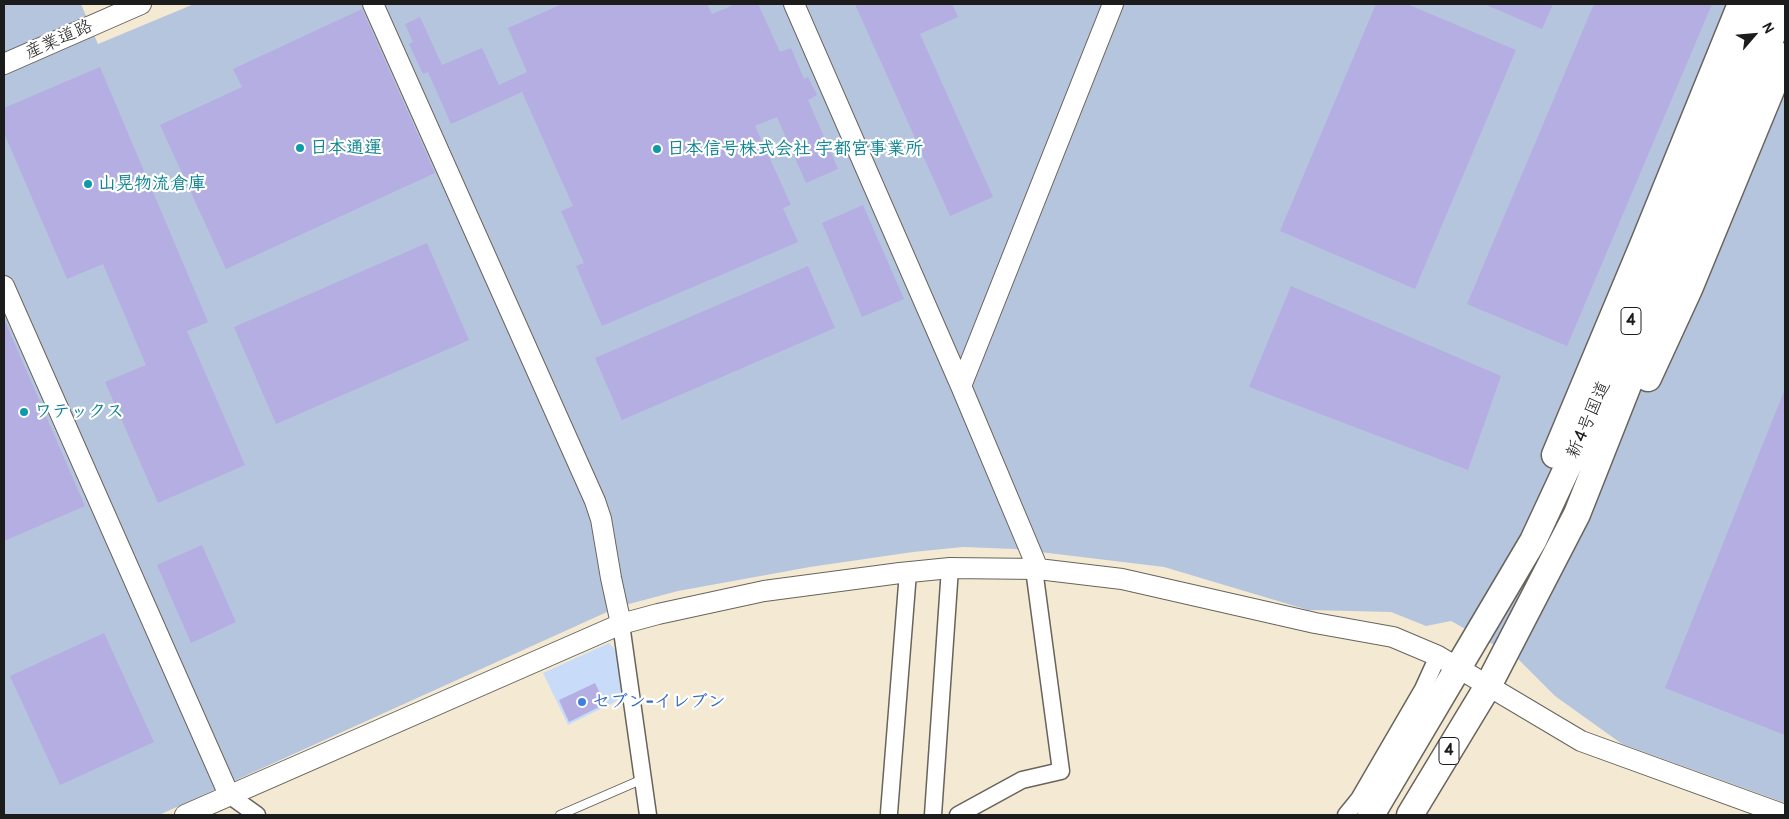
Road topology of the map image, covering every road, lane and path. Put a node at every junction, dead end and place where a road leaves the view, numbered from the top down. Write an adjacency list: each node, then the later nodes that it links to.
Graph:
1 (142, 4): 9 (street, 産業道路)
2 (372, 4): 16 (street)
3 (794, 4): 11 (street)
4 (1112, 4): 11 (street)
5 (1741, 4): 17 (highway)
6 (1764, 4): 17 (highway, 新4号国道 / 4)
7 (1785, 4): 12 (highway, 新4号国道 / 4)
8 (1785, 56): 12 (highway)
9 (4, 64)
10 (4, 286): 21 (street)
11 (961, 386): 14 (street)
12 (1577, 514): 19 (highway, 新4号国道 / 4)
13 (950, 568): 14 (street); 15 (street); 27 (street)
14 (1036, 569): 18 (street); 28 (street)
15 (908, 572): 16 (street); 26 (street)
16 (621, 624): 20 (street); 21 (street)
17 (1480, 630): 18 (highway, 新4号国道 / 4)
18 (1449, 662): 19 (street); 29 (street); 30 (highway, 新4号国道 / 4)
19 (1488, 686): 31 (highway, 新4号国道 / 4); 32 (street)
20 (643, 779): 24 (lane); 25 (street)
21 (229, 795): 22 (street); 23 (street)
22 (185, 815)
23 (257, 815)
24 (560, 815)
25 (648, 815)
26 (889, 815)
27 (933, 815)
28 (958, 815)
29 (1346, 815)
30 (1371, 815)
31 (1410, 815)
32 (1785, 815)

